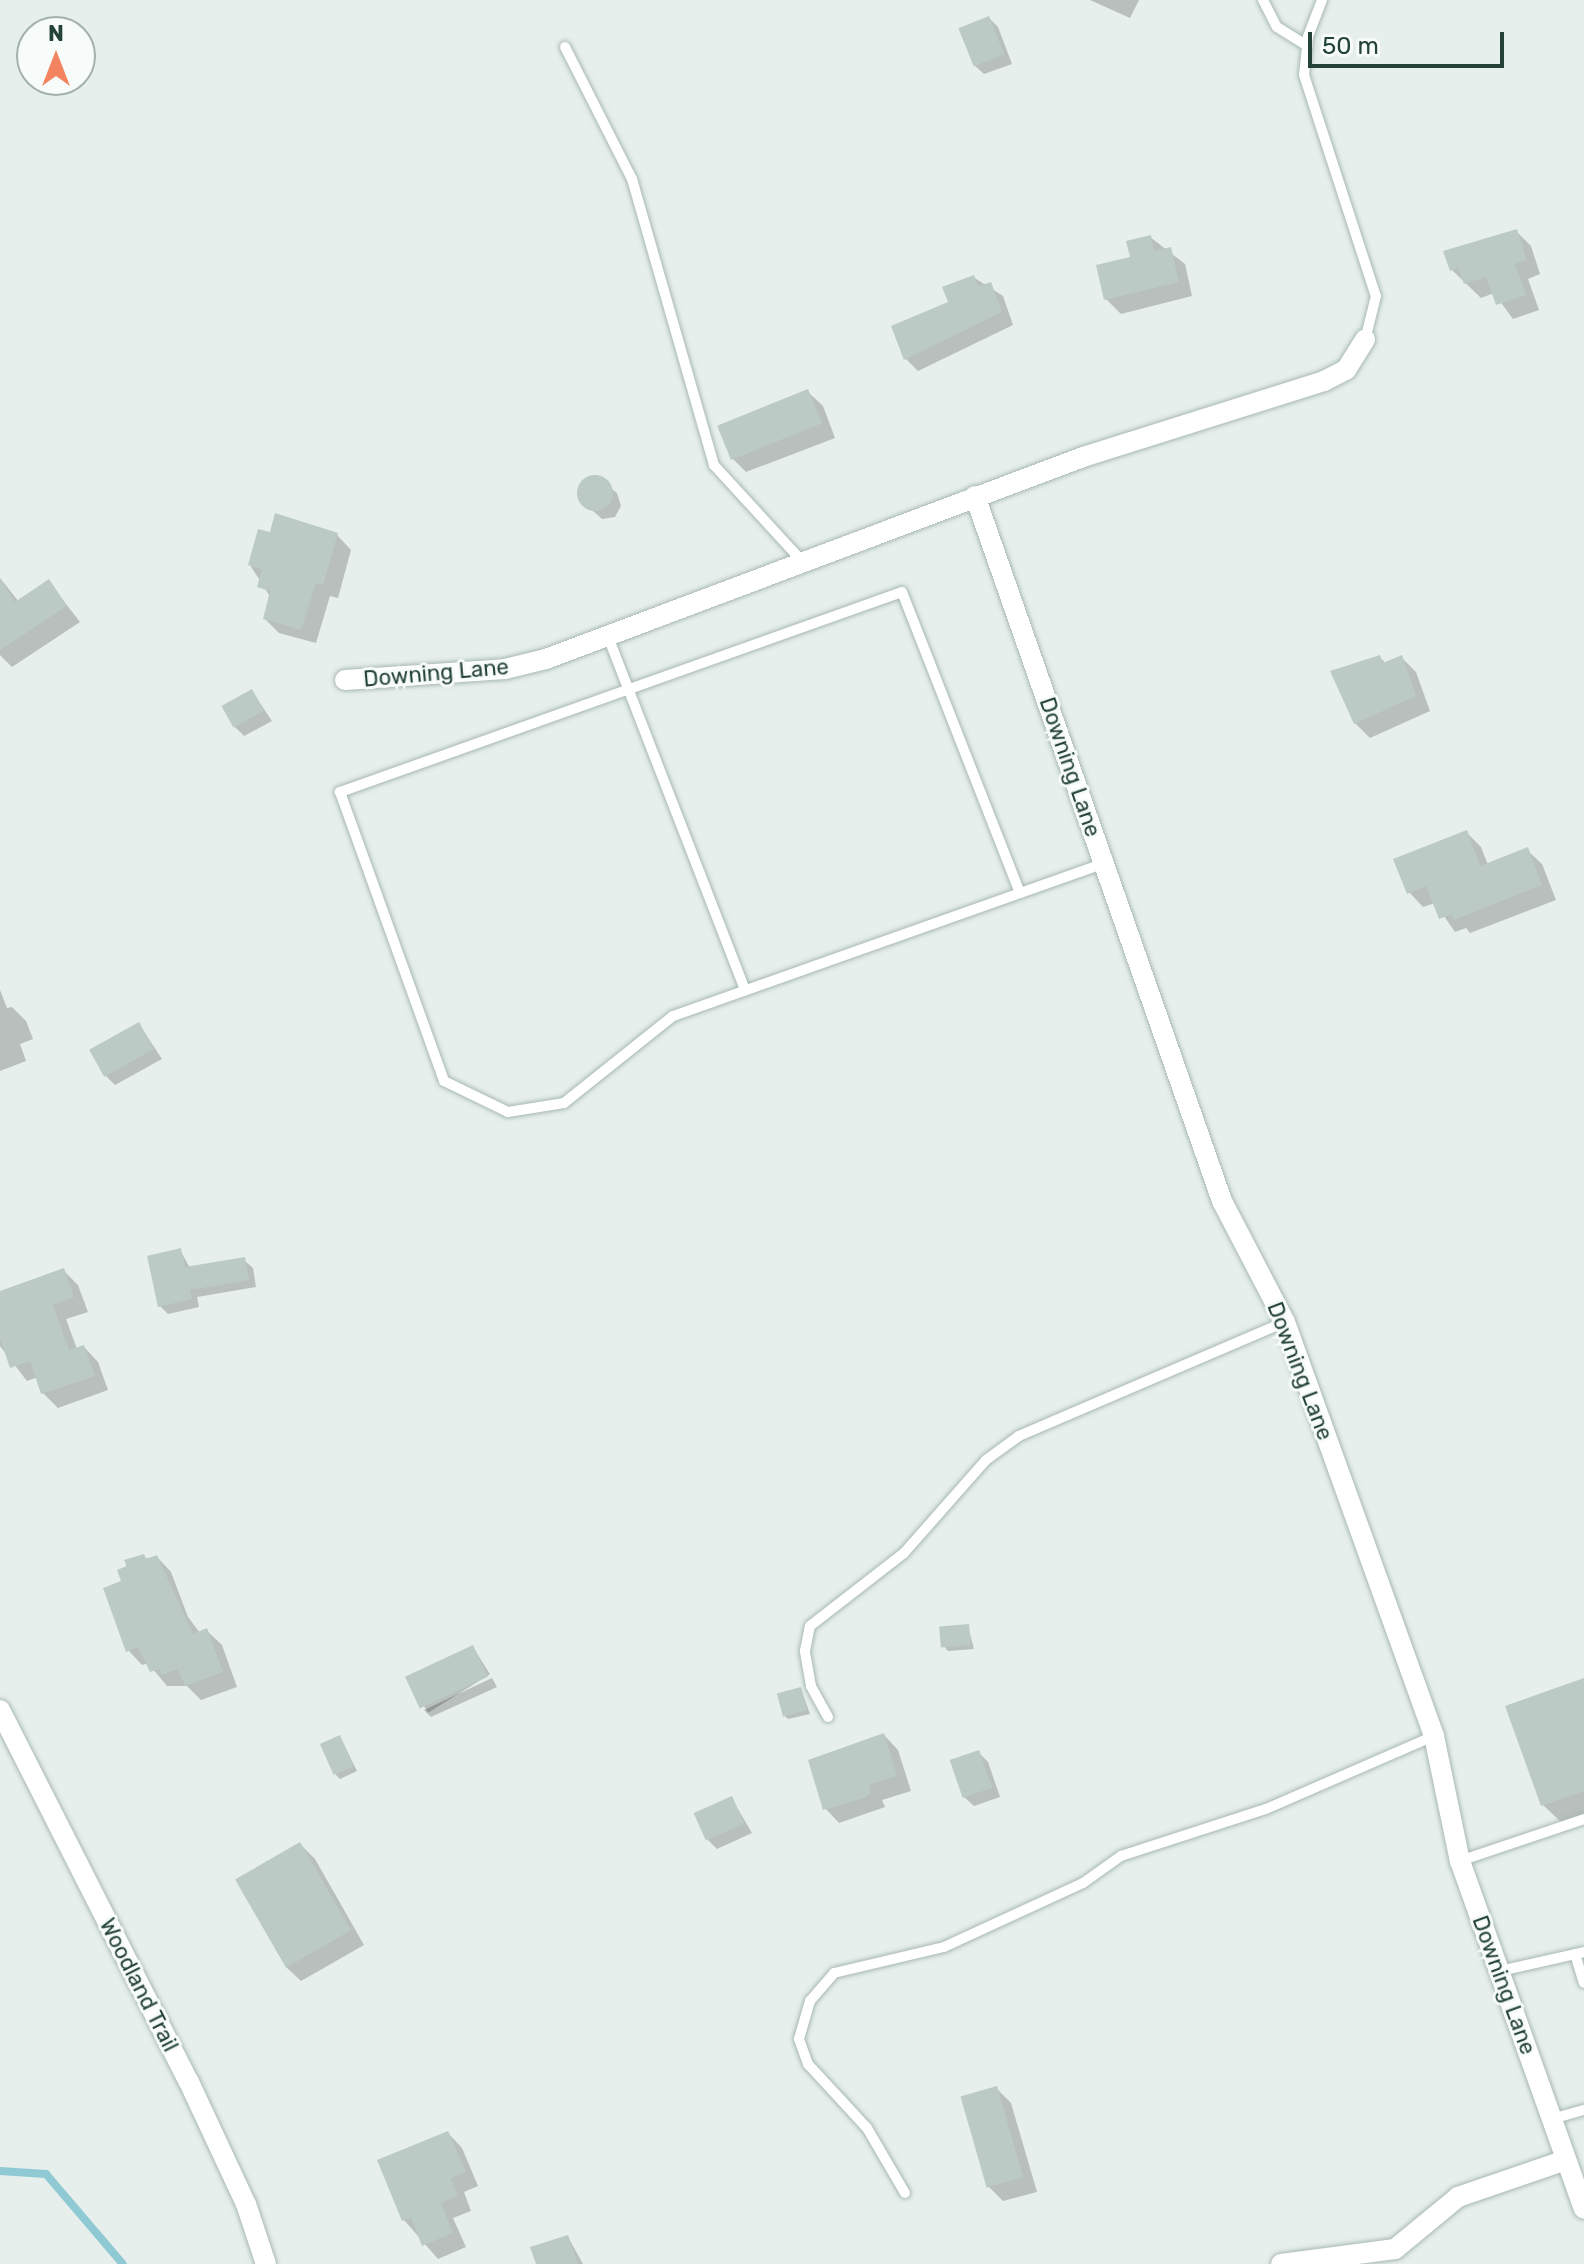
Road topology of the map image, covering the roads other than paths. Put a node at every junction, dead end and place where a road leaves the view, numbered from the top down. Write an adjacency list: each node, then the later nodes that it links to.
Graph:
1 (1263, 0): 3 (lane)
2 (1322, 0): 3 (lane)
3 (1307, 46): 5 (lane)
4 (565, 47): 7 (lane)
5 (1365, 340): 6 (street, Downing Lane)
6 (975, 496): 7 (street, Downing Lane); 11 (street, Downing Lane)
7 (803, 562): 8 (street, Downing Lane)
8 (607, 632): 9 (street, Downing Lane); 10 (lane)
9 (345, 680)
10 (627, 688): 12 (lane); 13 (lane); 13 (lane)
11 (1104, 863): 12 (lane); 14 (street, Downing Lane)
12 (1020, 893): 13 (lane)
13 (745, 990)
14 (1285, 1322): 16 (lane); 17 (street, Downing Lane)
15 (0, 1710): 28 (street, Woodland Trail)
16 (828, 1717)
17 (1434, 1736): 19 (street, Downing Lane); 26 (lane)
18 (1584, 1819): 19 (lane)
19 (1460, 1861): 21 (street, Downing Lane)
20 (1579, 1953): 21 (lane); 22 (lane)
21 (1500, 1971): 24 (street, Downing Lane)
22 (1584, 1983)
23 (1584, 2110): 24 (lane)
24 (1552, 2119): 25 (street, Downing Lane)
25 (1566, 2160): 27 (street, Downing Lane); 29 (street)
26 (905, 2193)
27 (1584, 2209)
28 (266, 2264)
29 (1281, 2264)

